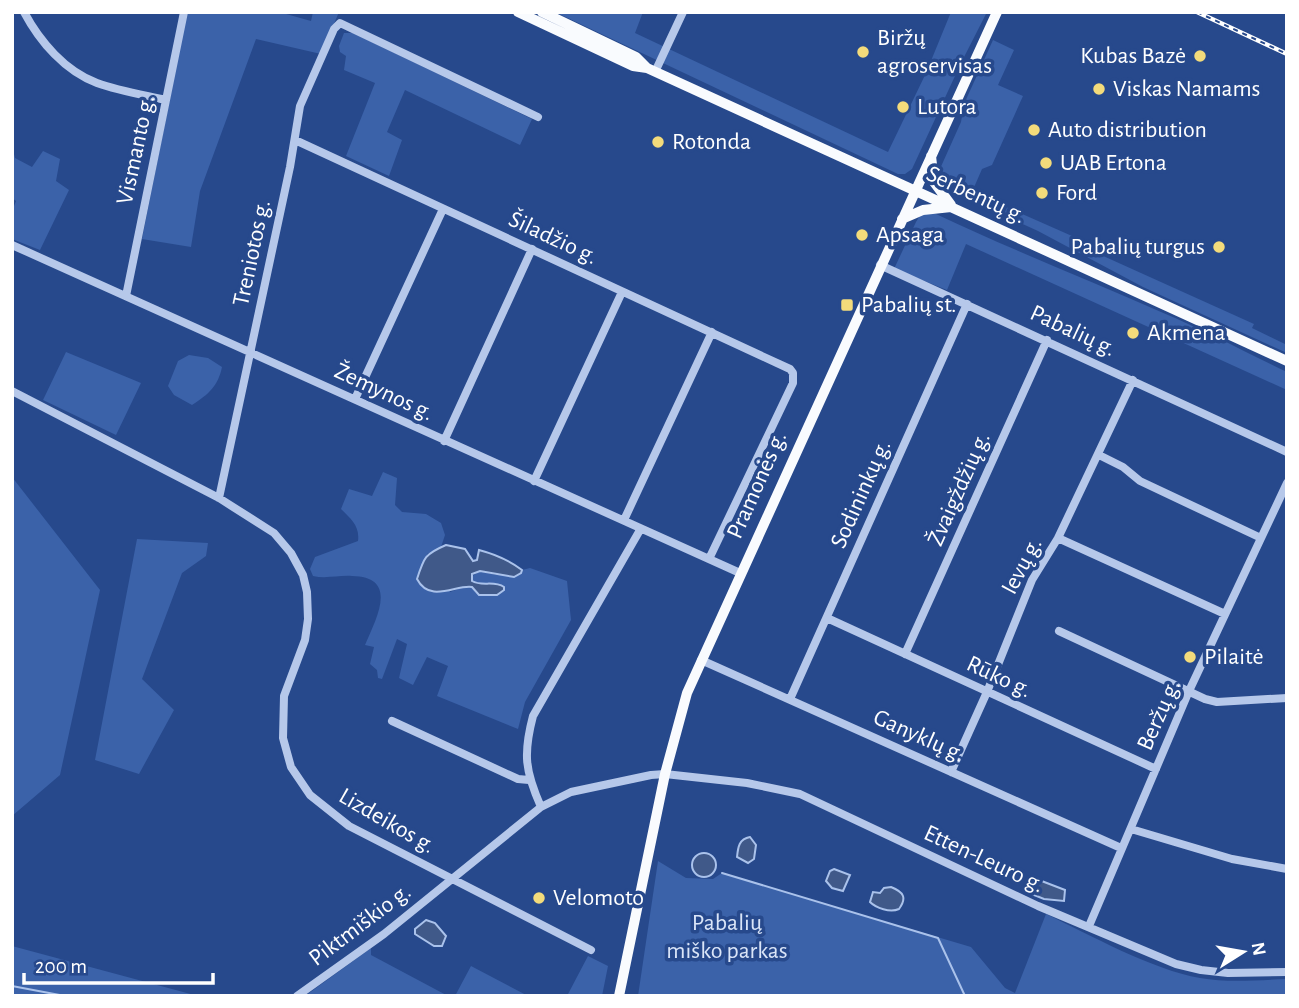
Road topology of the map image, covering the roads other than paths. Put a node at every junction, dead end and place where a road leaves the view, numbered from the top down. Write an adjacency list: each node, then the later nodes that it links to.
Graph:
1 (24, 12): 8 (street)
2 (184, 12): 8 (street, Vismanto g.)
3 (518, 12): 7 (main road, Serbentų g.)
4 (542, 12): 7 (main road, Serbentų g.)
5 (683, 12): 7 (street)
6 (997, 12): 11 (main road, Pramonės g.)
7 (651, 70): 12 (main road, Serbentų g.)
8 (166, 100): 20 (street, Vismanto g.)
9 (538, 117): 10 (street, Treniotos g.)
10 (295, 140): 14 (street, Šiladžio g.); 24 (street, Treniotos g.)
11 (931, 155): 12 (main road, Pramonės g.); 13 (main road)
12 (915, 190): 13 (main road, Serbentų g.); 15 (main road, Pramonės g.)
13 (953, 207): 15 (main road); 25 (main road, Serbentų g.)
14 (443, 209): 17 (street, Šiladžio g.); 28 (street)
15 (901, 219): 18 (main road, Pramonės g.)
16 (12, 245): 20 (street, Žemynos g.)
17 (532, 249): 19 (street, Šiladžio g.); 29 (street)
18 (880, 265): 21 (street, Pabalių g.); 40 (main road, Pramonės g.)
19 (622, 292): 22 (street, Šiladžio g.); 32 (street)
20 (126, 296): 24 (street, Žemynos g.)
21 (967, 304): 23 (street, Pabalių g.); 42 (street, Sodininkų g.)
22 (712, 332): 35 (street); 39 (street, Šiladžio g.)
23 (1047, 340): 26 (street, Pabalių g.); 44 (street, Žvaigždžių g.)
24 (250, 352): 28 (street, Žemynos g.); 34 (street, Treniotos g.)
25 (1287, 360)
26 (1133, 380): 30 (street, Pabalių g.); 31 (street, Ievų g.)
27 (12, 391): 34 (street, Lizdeikos g.)
28 (355, 399): 29 (street, Žemynos g.)
29 (444, 441): 32 (street, Žemynos g.)
30 (1287, 452)
31 (1099, 454): 37 (street, Ievų g.); 38 (street)
32 (534, 481): 35 (street, Žemynos g.)
33 (1287, 483): 38 (street, Beržų g.)
34 (219, 498): 59 (street, Lizdeikos g.)
35 (624, 520): 36 (street, Žemynos g.)
36 (640, 530): 39 (street, Žemynos g.); 54 (street)
37 (1059, 538): 41 (street); 47 (street, Ievų g.)
38 (1261, 538): 41 (street, Beržų g.)
39 (709, 559): 40 (street, Žemynos g.)
40 (740, 573): 45 (main road, Pramonės g.)
41 (1225, 614): 46 (street, Beržų g.)
42 (827, 618): 44 (street, Rūko g.); 49 (street, Sodininkų g.)
43 (1059, 631): 46 (street)
44 (905, 654): 47 (street, Rūko g.)
45 (701, 660): 49 (street, Ganyklų g.); 53 (main road, Pramonės g.)
46 (1189, 691): 48 (street); 51 (street, Beržų g.)
47 (987, 692): 51 (street, Rūko g.); 52 (street, Ievų g.)
48 (1287, 698)
49 (790, 699): 52 (street, Ganyklų g.)
50 (392, 721): 54 (street)
51 (1156, 769): 56 (street, Beržų g.)
52 (951, 772): 57 (street, Ganyklų g.)
53 (665, 774): 55 (street, Piktmiškio g.); 60 (street, Etten-Leuro g.); 64 (main road, Pramonės g.)
54 (529, 780): 55 (street)
55 (541, 807): 59 (street, Piktmiškio g.)
56 (1131, 830): 57 (street, Beržų g.); 58 (street)
57 (1121, 848): 60 (street, Beržų g.)
58 (1287, 869)
59 (453, 879): 61 (street, Lizdeikos g.); 63 (street, Piktmiškio g.)
60 (1088, 926): 62 (street, Etten-Leuro g.)
61 (591, 950)
62 (1287, 972)
63 (297, 996)
64 (619, 996)

